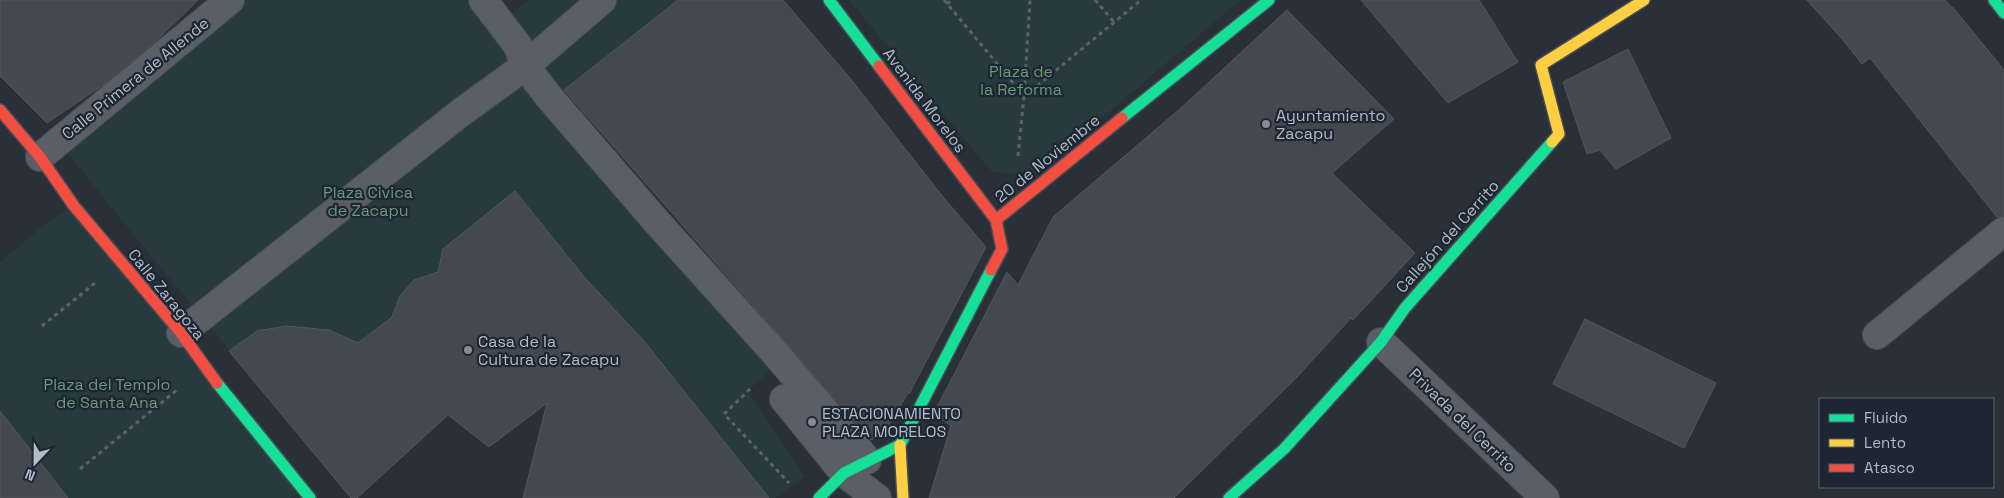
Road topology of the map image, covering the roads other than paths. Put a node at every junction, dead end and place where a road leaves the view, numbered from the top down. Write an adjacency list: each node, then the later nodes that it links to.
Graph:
1 (230, 0): 11 (street, Calle Primera de Allende)
2 (483, 0): 9 (street)
3 (602, 0): 9 (street)
4 (829, 0): 12 (street, Avenida Morelos)
5 (1269, 0): 12 (street, 20 de Noviembre)
6 (1644, 0): 16 (street, Callejón del Cerrito)
7 (1994, 0): 8 (street)
8 (2004, 12)
9 (526, 66): 14 (street); 19 (street)
10 (0, 110): 11 (street, Calle Zaragoza)
11 (40, 157): 14 (street, Calle Zaragoza)
12 (996, 220): 18 (street, 20 de Noviembre)
13 (2004, 232): 15 (street)
14 (181, 333): 20 (street, Calle Zaragoza)
15 (1878, 335)
16 (1381, 342): 24 (street, Callejón del Cerrito); 25 (street, Privada del Cerrito)
17 (784, 399): 19 (street)
18 (900, 445): 19 (street); 23 (street)
19 (855, 466): 21 (street); 22 (street)
20 (301, 495)
21 (819, 498)
22 (877, 498)
23 (903, 498)
24 (1228, 498)
25 (1545, 498)

